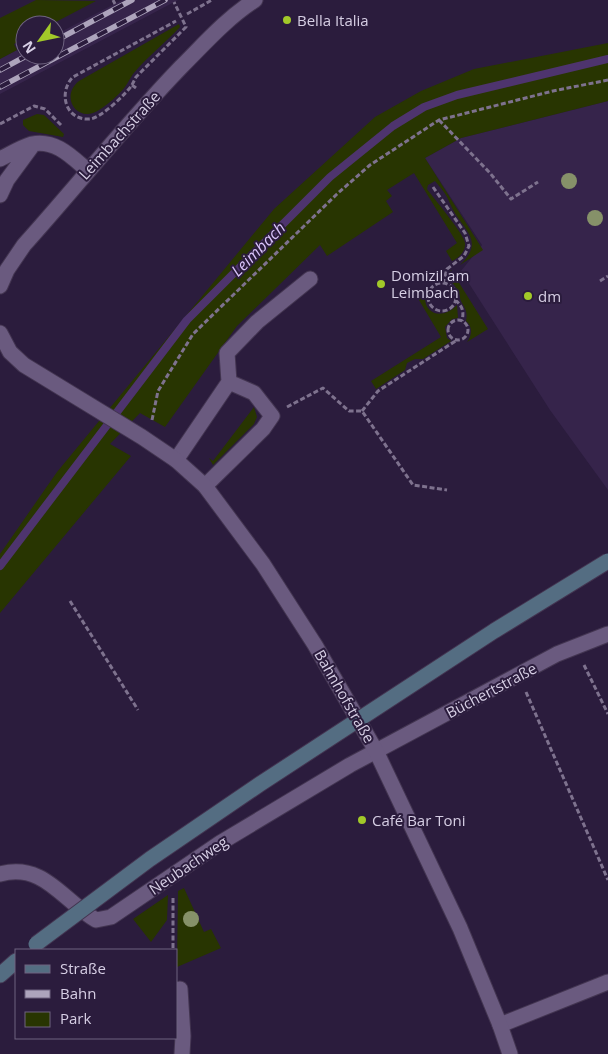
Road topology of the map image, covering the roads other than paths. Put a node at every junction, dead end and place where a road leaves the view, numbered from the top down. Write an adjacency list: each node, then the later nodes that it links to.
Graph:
1 (255, 0): 4 (street, Leimbachstraße)
2 (32, 144): 3 (street); 4 (street); 5 (street)
3 (0, 159)
4 (87, 170): 7 (street, Leimbachstraße)
5 (0, 195)
6 (310, 279): 9 (street)
7 (0, 286)
8 (0, 333): 10 (street, Bahnhofstraße)
9 (229, 382): 10 (street); 11 (street)
10 (176, 460): 11 (street, Bahnhofstraße)
11 (205, 486): 14 (street, Bahnhofstraße)
12 (608, 561): 16 (main road, bridge)
13 (608, 634): 14 (street, Büchertstraße)
14 (376, 751): 15 (street, Neubachweg); 21 (street, Bahnhofstraße)
15 (0, 874)
16 (32, 947)
17 (15, 962): 18 (main road)
18 (0, 975)
19 (608, 982): 21 (street)
20 (180, 989): 22 (street)
21 (500, 1025): 23 (street, Bahnhofstraße)
22 (182, 1054)
23 (510, 1054)

